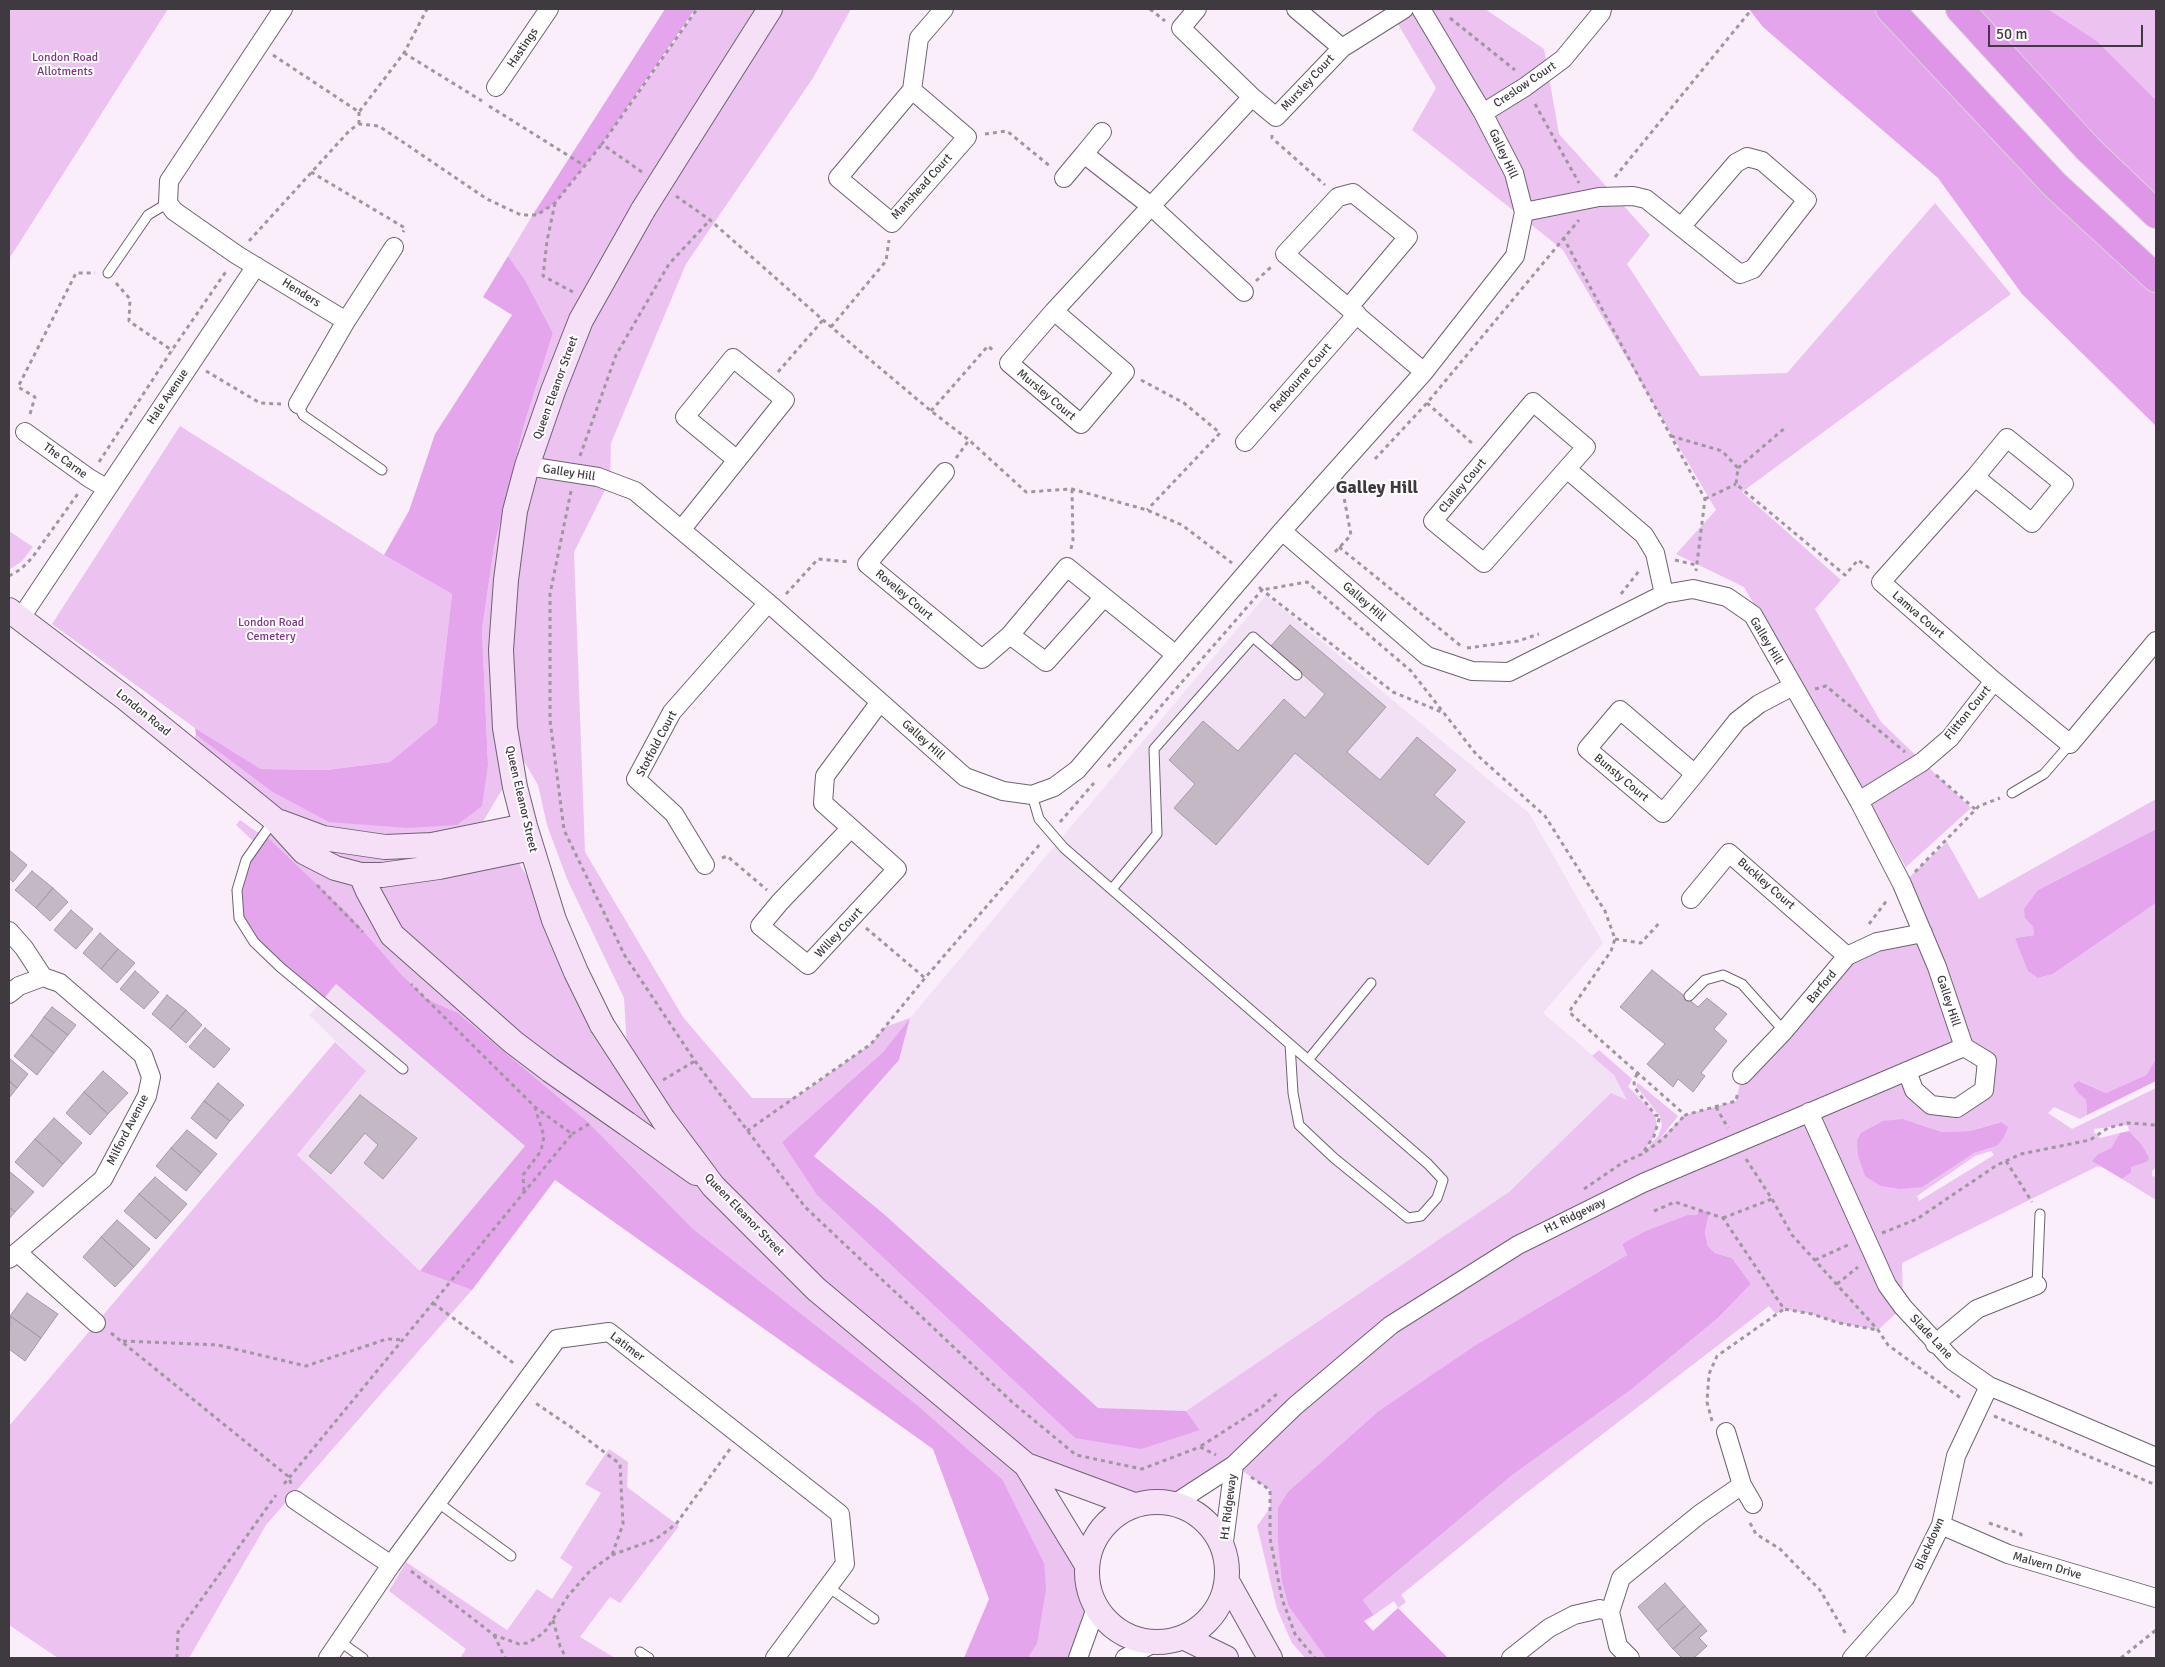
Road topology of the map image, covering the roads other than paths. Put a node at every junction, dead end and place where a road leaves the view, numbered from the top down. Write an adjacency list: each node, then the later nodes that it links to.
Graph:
1 (282, 9): 20 (street)
2 (549, 9): 13 (street, Hastings)
3 (770, 9): 38 (street, Queen Eleanor Street, bridge)
4 (944, 9): 14 (street)
5 (1197, 9): 15 (street, Mursley Court)
6 (1296, 9): 12 (street, Mursley Court)
7 (1404, 9): 12 (street, Mursley Court)
8 (1421, 9): 16 (street, Galley Hill)
9 (1602, 9): 16 (street, Creslow Court)
10 (1890, 9): 28 (highway)
11 (1960, 9): 23 (highway)
12 (1342, 48): 15 (street, Mursley Court)
13 (496, 87)
14 (912, 90): 14 (street, Manshead Court)
15 (1252, 97): 21 (street, Mursley Court)
16 (1483, 113): 22 (street, Galley Hill)
17 (1102, 132): 18 (street)
18 (1084, 154): 19 (street); 21 (street)
19 (1064, 178)
20 (168, 203): 26 (street); 27 (lane)
21 (1152, 207): 29 (street); 30 (street, Mursley Court)
22 (1524, 212): 24 (street); 33 (street, Galley Hill)
23 (2156, 214)
24 (1681, 227): 24 (street)
25 (394, 247): 32 (street)
26 (256, 266): 32 (street, Henders); 43 (street, Hale Avenue)
27 (108, 273)
28 (2156, 278)
29 (1244, 292)
30 (1054, 311): 30 (street, Mursley Court)
31 (1353, 311): 31 (street, Redbourne Court); 33 (street); 36 (street, Redbourne Court)
32 (346, 321): 34 (street)
33 (1424, 372): 45 (street, Galley Hill)
34 (298, 404): 39 (lane)
35 (25, 432): 43 (street, The Carne)
36 (1245, 442)
37 (737, 460): 37 (street); 44 (street)
38 (527, 466): 44 (street, Galley Hill); 64 (street, Queen Eleanor Street)
39 (382, 470)
40 (1568, 470): 40 (street, Clailey Court); 46 (street)
41 (945, 472): 50 (street, Roveley Court)
42 (1975, 477): 42 (street, Lamva Court); 54 (street, Lamva Court)
43 (106, 488): 49 (street, Hale Avenue)
44 (681, 530): 48 (street, Galley Hill)
45 (1282, 531): 46 (street, Galley Hill); 52 (street, Galley Hill)
46 (1664, 594): 55 (street, Galley Hill)
47 (1104, 597): 50 (street); 50 (street, Roveley Court); 52 (street)
48 (771, 605): 56 (street, Galley Hill); 65 (street, Stotfold Court)
49 (14, 614): 62 (street, London Road)
50 (1010, 634)
51 (2156, 642): 57 (street)
52 (1176, 655): 60 (street, Galley Hill)
53 (1297, 675): 67 (lane)
54 (1994, 681): 57 (street, Flitton Court); 61 (street, Flitton Court)
55 (1796, 691): 58 (street, Bunsty Court); 61 (street, Galley Hill)
56 (880, 702): 60 (street, Galley Hill); 63 (street, Willey Court)
57 (2070, 744): 59 (lane)
58 (1695, 774): 58 (street, Bunsty Court)
59 (2012, 793)
60 (1032, 795): 67 (lane)
61 (1859, 801): 70 (street, Galley Hill)
62 (274, 819): 64 (street, London Road); 66 (street, London Road); 80 (lane)
63 (850, 829): 63 (street, Willey Court)
64 (528, 837): 66 (street, London Road); 84 (street, Queen Eleanor Street, bridge)
65 (705, 865)
66 (361, 875): 84 (street, bridge)
67 (1112, 889): 77 (lane)
68 (1691, 899): 71 (street, Buckley Court)
69 (9, 931): 72 (street)
70 (1923, 933): 71 (street, Barford); 78 (street, Galley Hill)
71 (1848, 956): 76 (street, Barford)
72 (43, 977): 74 (street); 86 (street, Milford Avenue)
73 (1371, 983): 79 (lane)
74 (9, 994)
75 (1689, 996): 76 (lane)
76 (1784, 1031): 82 (street, Barford)
77 (1290, 1044): 79 (lane); 79 (lane)
78 (1964, 1048): 81 (street, H1 Ridgeway); 81 (street)
79 (1308, 1060)
80 (403, 1069)
81 (1907, 1071): 83 (street, H1 Ridgeway)
82 (1742, 1075)
83 (1809, 1112): 89 (street, Slade Lane); 94 (street, H1 Ridgeway, bridge)
84 (713, 1186): 93 (street, Queen Eleanor Street)
85 (2040, 1214): 87 (lane)
86 (13, 1255): 88 (street)
87 (2037, 1285): 89 (street)
88 (96, 1324)
89 (1935, 1344): 90 (street, Slade Lane)
90 (1989, 1386): 92 (street, Slade Lane); 101 (street, Blackdown)
91 (1719, 1428): 95 (street)
92 (2156, 1457)
93 (1026, 1465): 99 (street, Queen Eleanor Street); 105 (street, Queen Eleanor Street)
94 (1234, 1465): 98 (street, H1 Ridgeway); 102 (street, H1 Ridgeway)
95 (1742, 1485): 100 (street); 110 (street)
96 (295, 1500): 104 (street)
97 (437, 1502): 103 (lane); 104 (street, Latimer); 107 (street, Latimer)
98 (1174, 1504): 99 (street); 102 (street)
99 (1134, 1505): 105 (street)
100 (1749, 1510)
101 (1941, 1525): 108 (street, Malvern Drive); 116 (street, Blackdown)
102 (1223, 1549): 106 (street)
103 (511, 1556)
104 (393, 1562): 113 (street, Latimer)
105 (1087, 1565): 109 (street)
106 (1227, 1581): 112 (street); 124 (street)
107 (828, 1587): 111 (lane); 120 (street, Latimer)
108 (2156, 1598)
109 (1096, 1608): 114 (street); 121 (street)
110 (1610, 1612): 125 (street); 126 (street)
111 (874, 1620)
112 (1183, 1637): 114 (street); 123 (street)
113 (339, 1641): 117 (street, Latimer); 118 (lane)
114 (1156, 1642): 122 (street)
115 (640, 1652): 119 (lane)
116 (1856, 1654)
117 (328, 1658)
118 (363, 1658)
119 (649, 1658)
120 (775, 1658)
121 (1078, 1658)
122 (1125, 1658)
123 (1226, 1658)
124 (1270, 1658)
125 (1511, 1658)
126 (1630, 1658)

